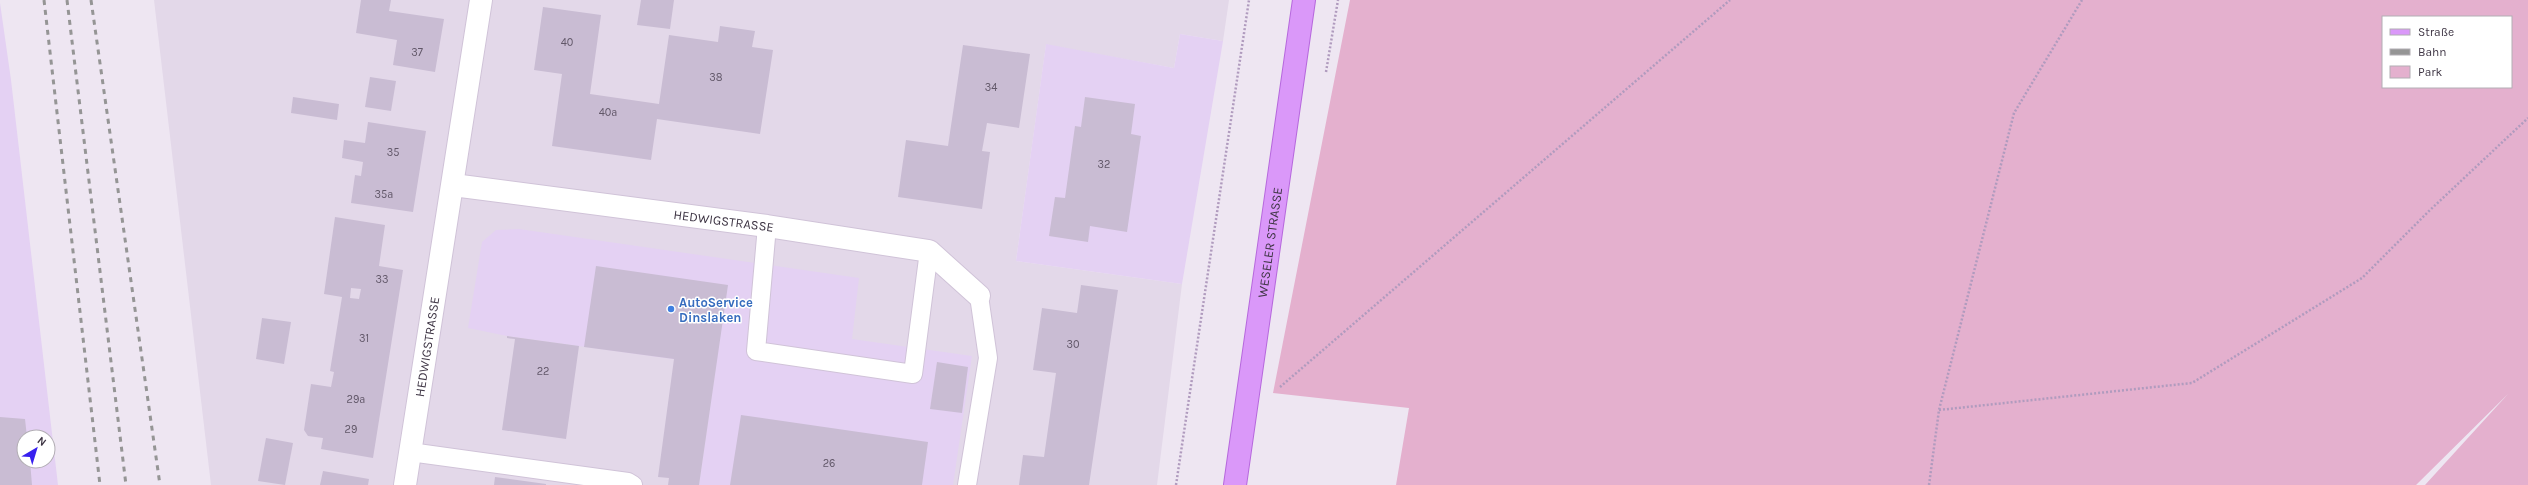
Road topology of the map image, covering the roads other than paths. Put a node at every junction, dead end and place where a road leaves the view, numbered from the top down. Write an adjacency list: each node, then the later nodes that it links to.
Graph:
1 (481, 0): 3 (street, HEDWIGSTRASSE)
2 (1304, 0): 11 (main road, WESELER STRASSE)
3 (452, 185): 4 (street, HEDWIGSTRASSE); 7 (street, HEDWIGSTRASSE)
4 (768, 226): 5 (street, HEDWIGSTRASSE); 5 (lane)
5 (929, 251): 6 (street)
6 (978, 296): 10 (lane)
7 (410, 452): 8 (street, HEDWIGSTRASSE); 9 (lane)
8 (405, 485)
9 (634, 485)
10 (967, 485)
11 (1235, 485)

